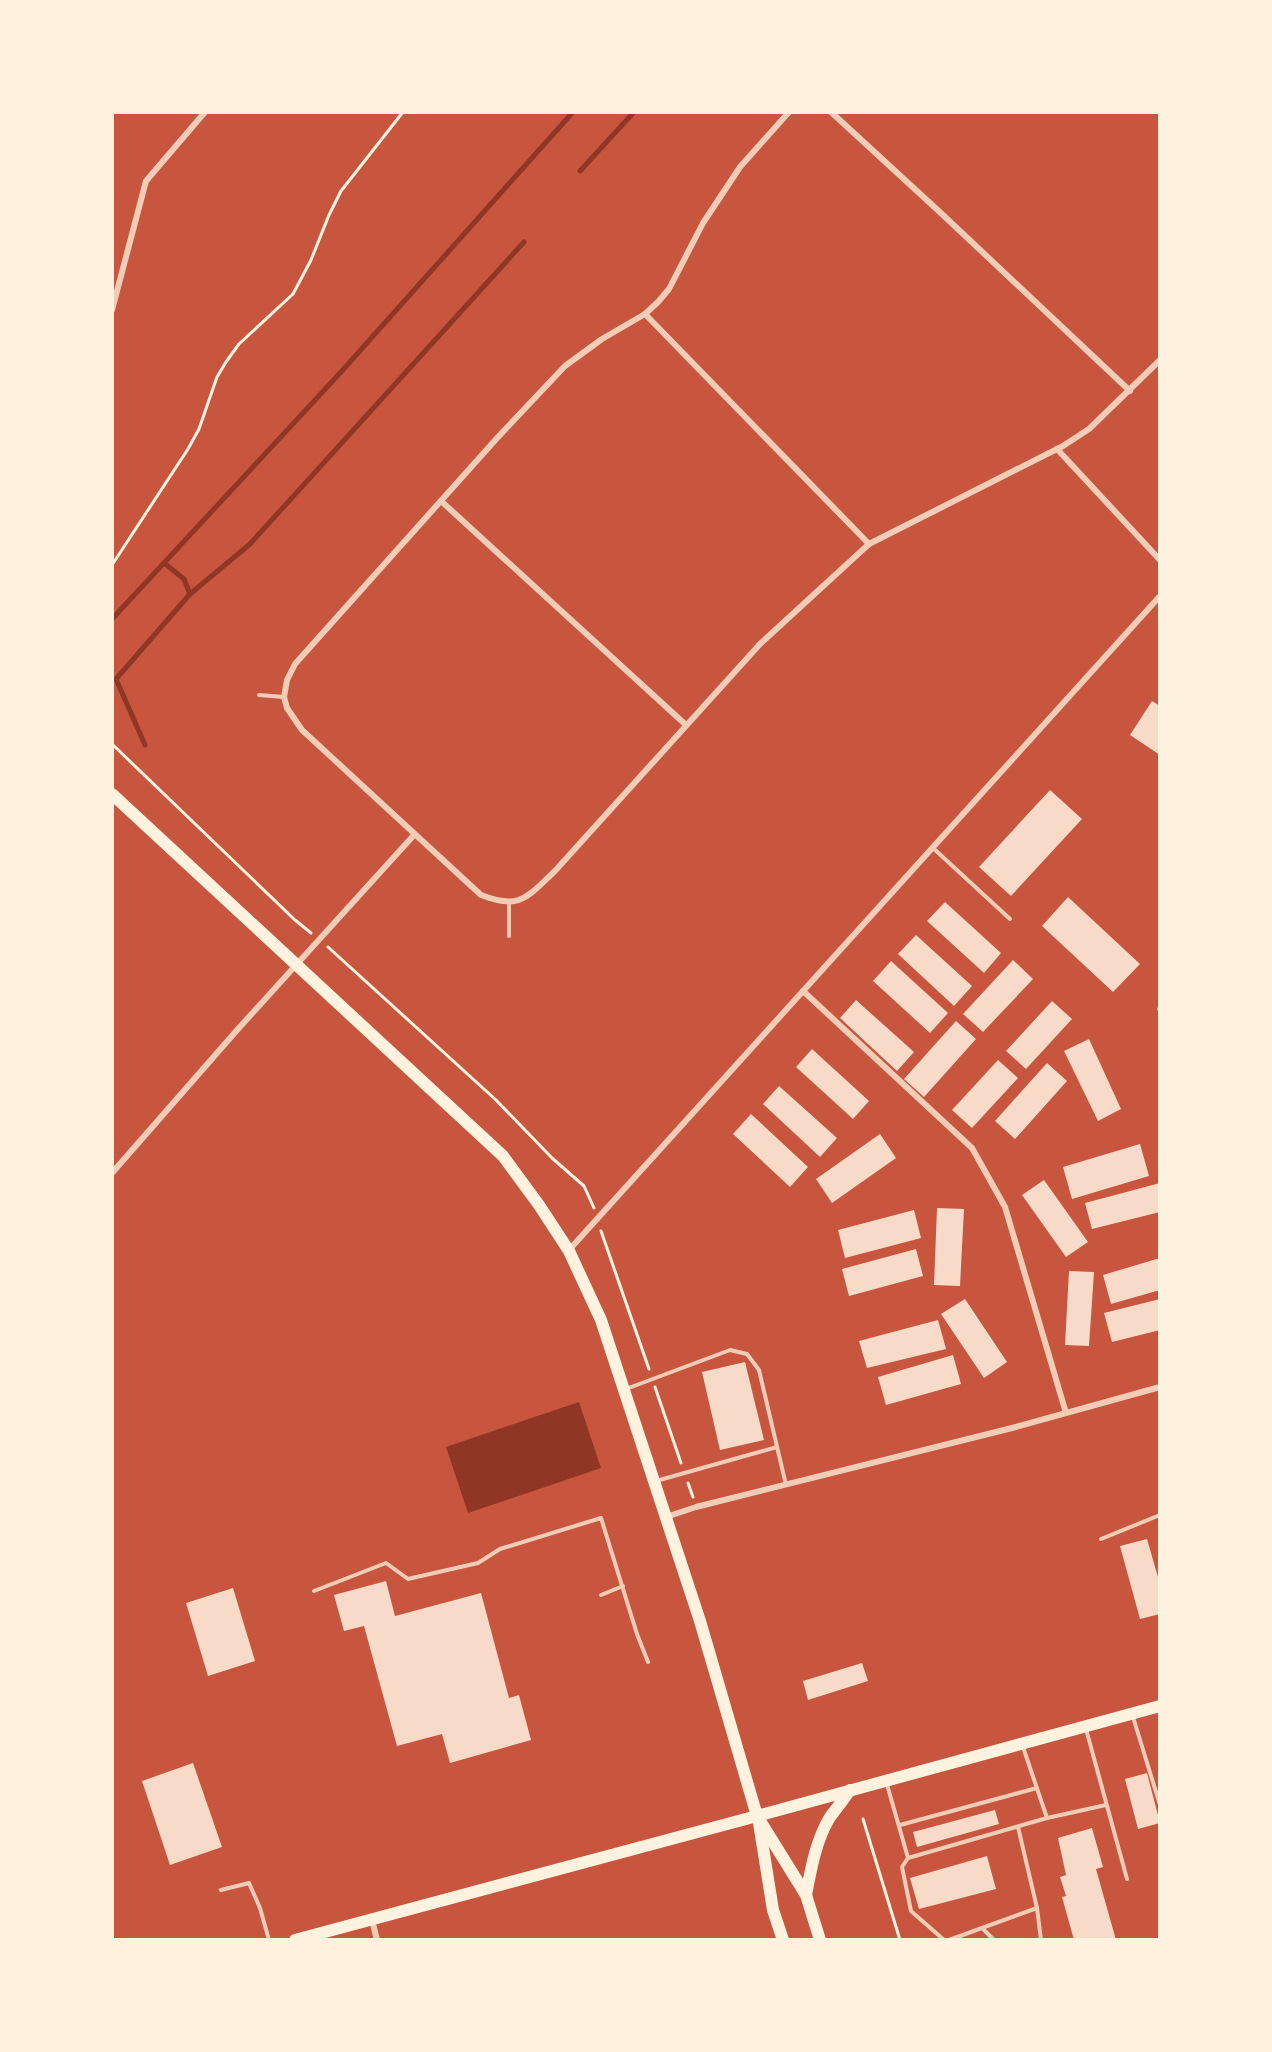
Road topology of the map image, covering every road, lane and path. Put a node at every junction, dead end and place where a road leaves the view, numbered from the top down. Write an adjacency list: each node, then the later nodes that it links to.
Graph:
1 (205, 112): 5 (street)
2 (403, 112): 13 (path)
3 (789, 112): 6 (street)
4 (831, 112): 8 (street)
5 (112, 310)
6 (645, 314): 10 (street); 11 (street)
7 (1160, 360): 8 (street)
8 (1130, 391): 9 (street)
9 (1057, 449): 11 (street); 12 (street)
10 (441, 501): 16 (street); 17 (street)
11 (869, 544): 17 (street)
12 (1160, 560)
13 (112, 565)
14 (1160, 596): 20 (street)
15 (259, 695): 16 (lane)
16 (284, 697): 19 (street)
17 (686, 725): 21 (street)
18 (112, 794): 24 (main road)
19 (414, 835): 21 (street); 24 (street)
20 (932, 848): 22 (lane); 25 (street)
21 (509, 903): 23 (lane)
22 (1010, 919)
23 (509, 936)
24 (297, 965): 26 (street); 27 (main road)
25 (803, 991): 27 (street); 30 (street)
26 (112, 1173)
27 (569, 1251): 29 (main road)
28 (1160, 1387): 30 (street)
29 (625, 1390): 31 (lane); 32 (main road)
30 (1066, 1413): 33 (street)
31 (777, 1447): 32 (lane); 33 (lane)
32 (654, 1481): 35 (main road)
33 (786, 1485): 35 (street)
34 (1160, 1515): 36 (lane)
35 (666, 1517): 50 (main road)
36 (1101, 1539)
37 (623, 1586): 38 (lane); 39 (lane); 40 (lane)
38 (314, 1591)
39 (600, 1595)
40 (648, 1662)
41 (1160, 1706): 42 (main road)
42 (1132, 1713): 43 (main road); 49 (lane)
43 (1086, 1725): 44 (main road); 48 (lane)
44 (1022, 1744): 45 (main road); 46 (lane)
45 (886, 1781): 47 (main road); 53 (lane)
46 (1037, 1788): 51 (lane); 53 (lane)
47 (850, 1790): 50 (main road); 58 (main road)
48 (1106, 1805): 51 (lane); 56 (lane)
49 (1160, 1805)
50 (757, 1816): 58 (main road); 60 (main road); 65 (main road)
51 (1047, 1818): 54 (lane)
52 (863, 1819): 67 (path)
53 (900, 1824): 55 (lane)
54 (1018, 1827): 55 (lane); 59 (lane)
55 (908, 1858): 68 (lane)
56 (1127, 1879)
57 (221, 1890): 62 (lane)
58 (806, 1895): 66 (main road)
59 (1037, 1908): 61 (lane); 71 (lane)
60 (372, 1919): 63 (main road); 64 (street)
61 (982, 1928): 69 (lane); 70 (lane)
62 (269, 1940)
63 (295, 1940)
64 (376, 1940)
65 (783, 1940)
66 (820, 1940)
67 (900, 1940)
68 (944, 1940)
69 (949, 1940)
70 (994, 1940)
71 (1041, 1940)

